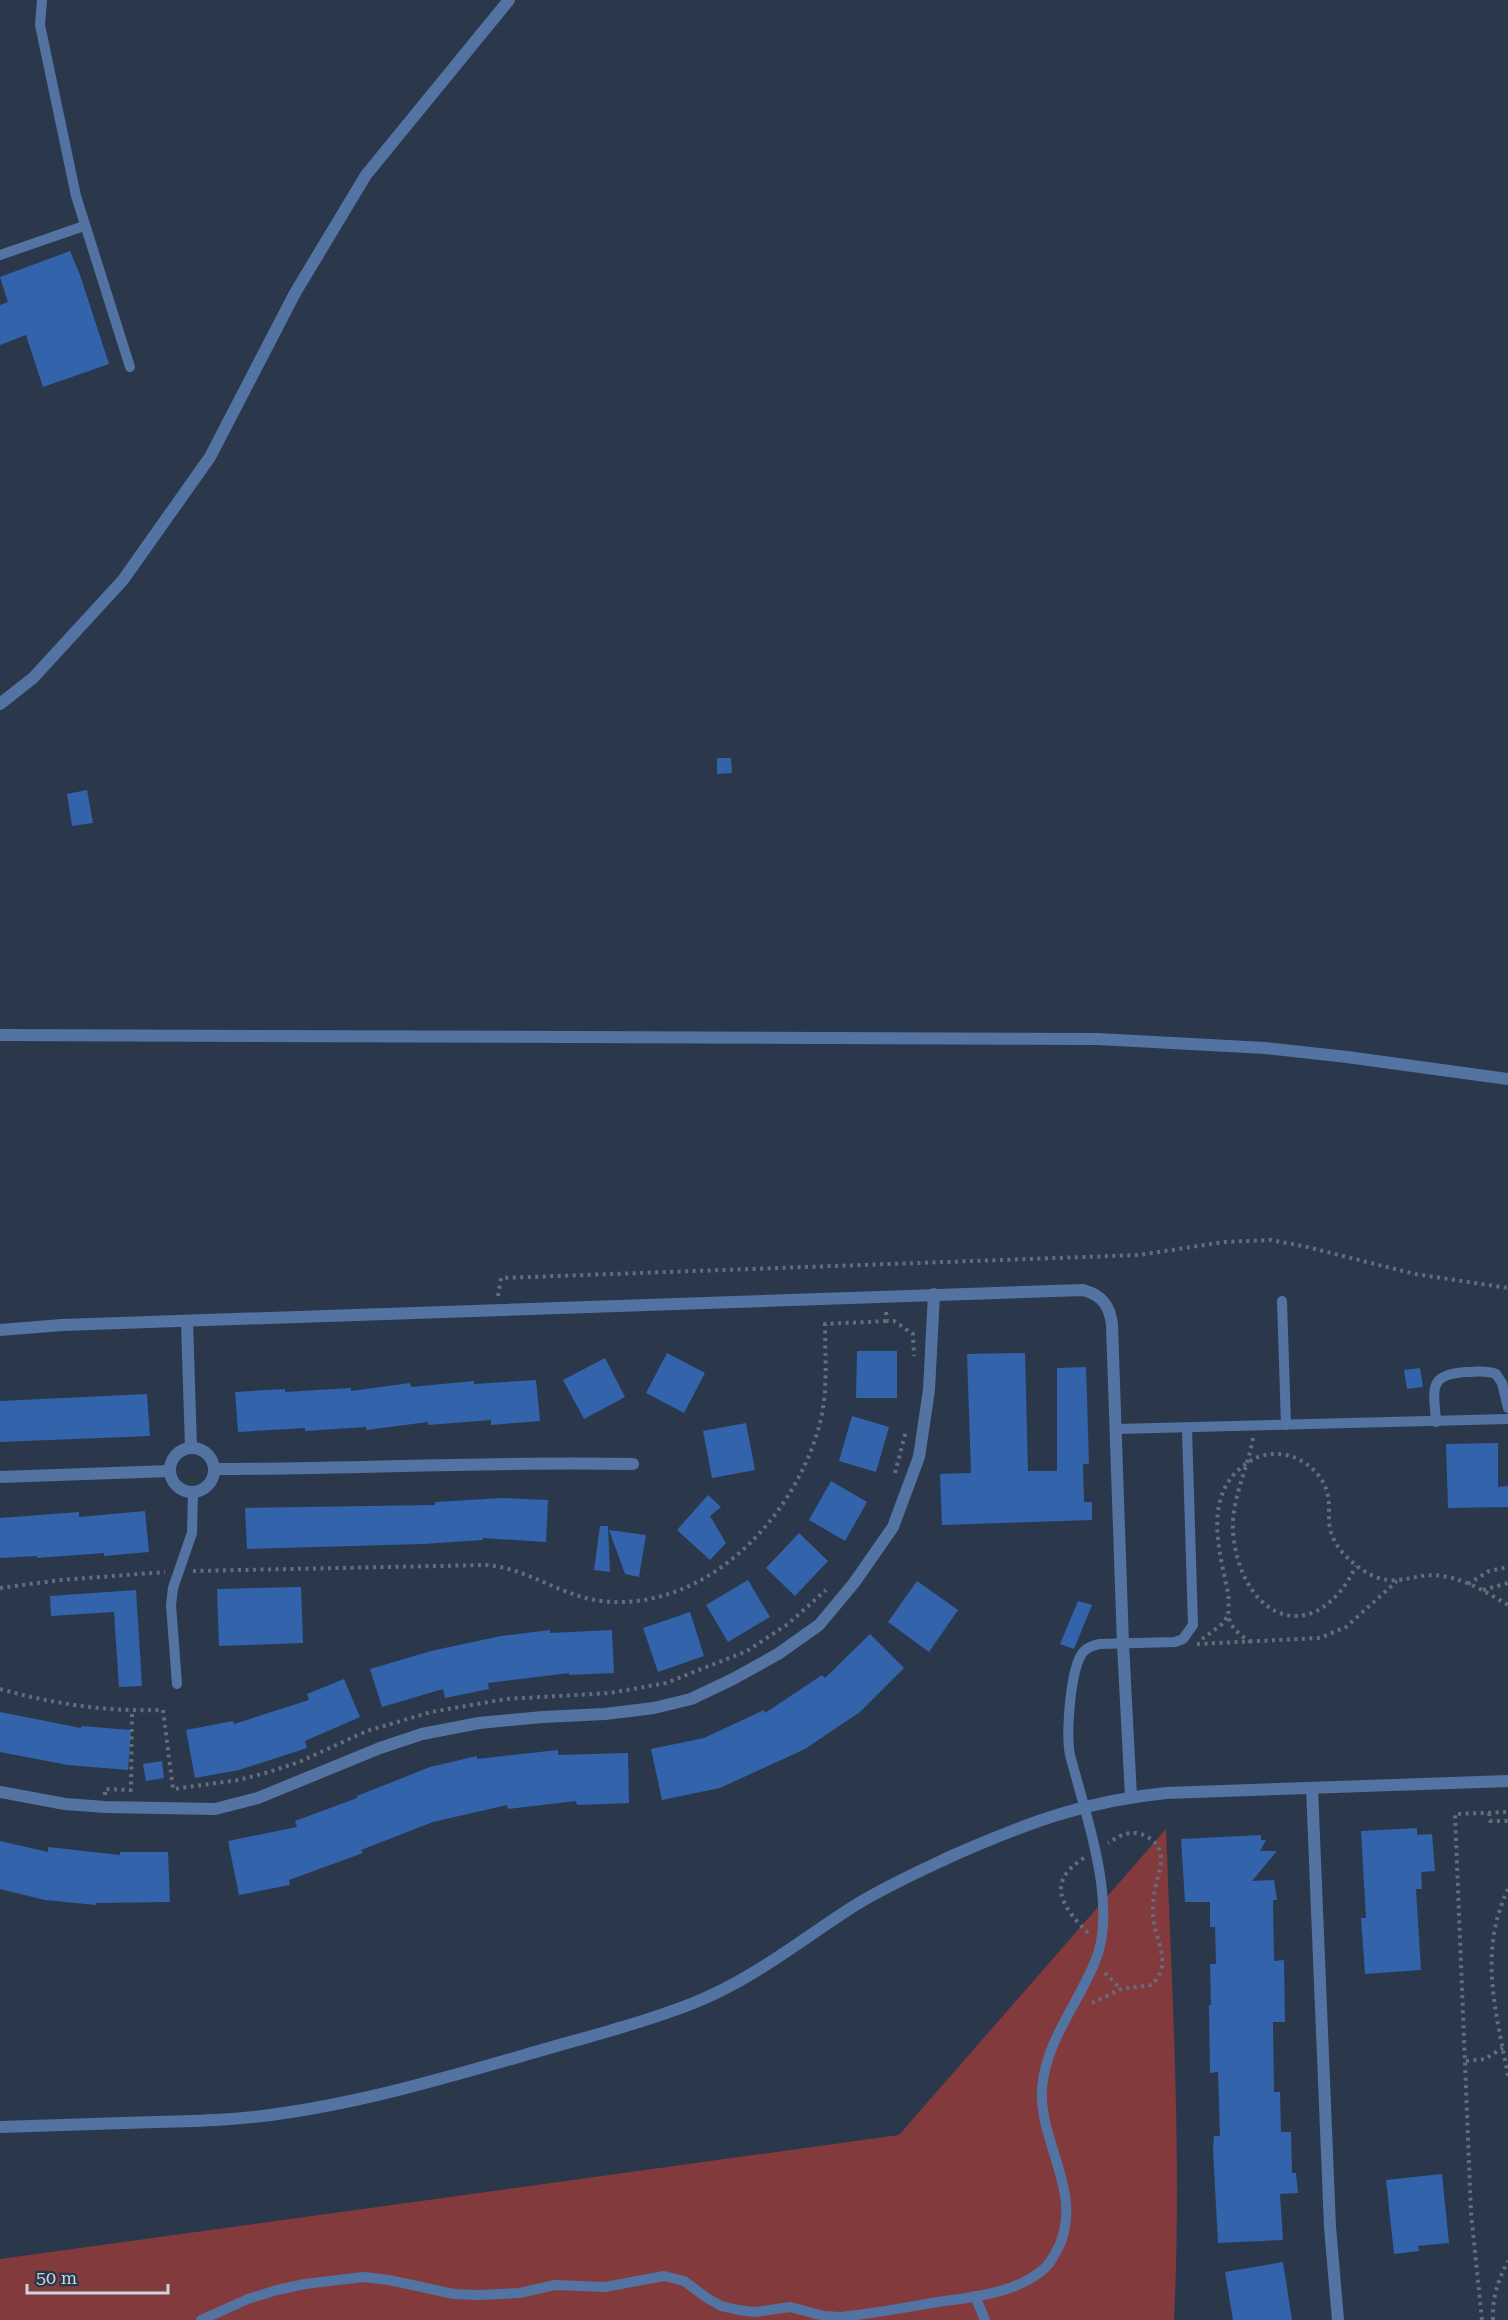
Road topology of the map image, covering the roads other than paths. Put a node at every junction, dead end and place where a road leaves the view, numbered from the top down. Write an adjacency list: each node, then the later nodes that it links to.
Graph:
1 (42, 0): 3 (lane)
2 (510, 0): 6 (street)
3 (84, 226): 4 (lane); 5 (lane)
4 (0, 255)
5 (130, 367)
6 (0, 704)
7 (0, 1035): 8 (street)
8 (1508, 1079)
9 (934, 1294): 11 (street); 17 (street); 29 (street)
10 (1282, 1301): 16 (lane)
11 (187, 1321): 12 (street); 19 (street)
12 (0, 1330)
13 (1508, 1409): 15 (lane)
14 (1508, 1419): 15 (lane)
15 (1436, 1422): 16 (lane)
16 (1286, 1425): 18 (lane)
17 (1117, 1429): 18 (lane); 25 (street)
18 (1187, 1429): 25 (lane)
19 (191, 1448): 21 (street); 22 (street)
20 (633, 1464): 21 (street)
21 (214, 1469): 24 (street)
22 (170, 1471): 23 (street); 24 (street)
23 (0, 1477)
24 (193, 1492): 26 (lane)
25 (1123, 1644): 30 (street); 31 (lane)
26 (177, 1684)
27 (1508, 1781): 28 (street)
28 (1312, 1788): 30 (street); 36 (street)
29 (0, 1792)
30 (1131, 1797): 31 (street)
31 (1083, 1806): 32 (street); 33 (lane)
32 (0, 2127)
33 (975, 2296): 34 (lane); 35 (lane)
34 (201, 2320)
35 (985, 2320)
36 (1338, 2320)

